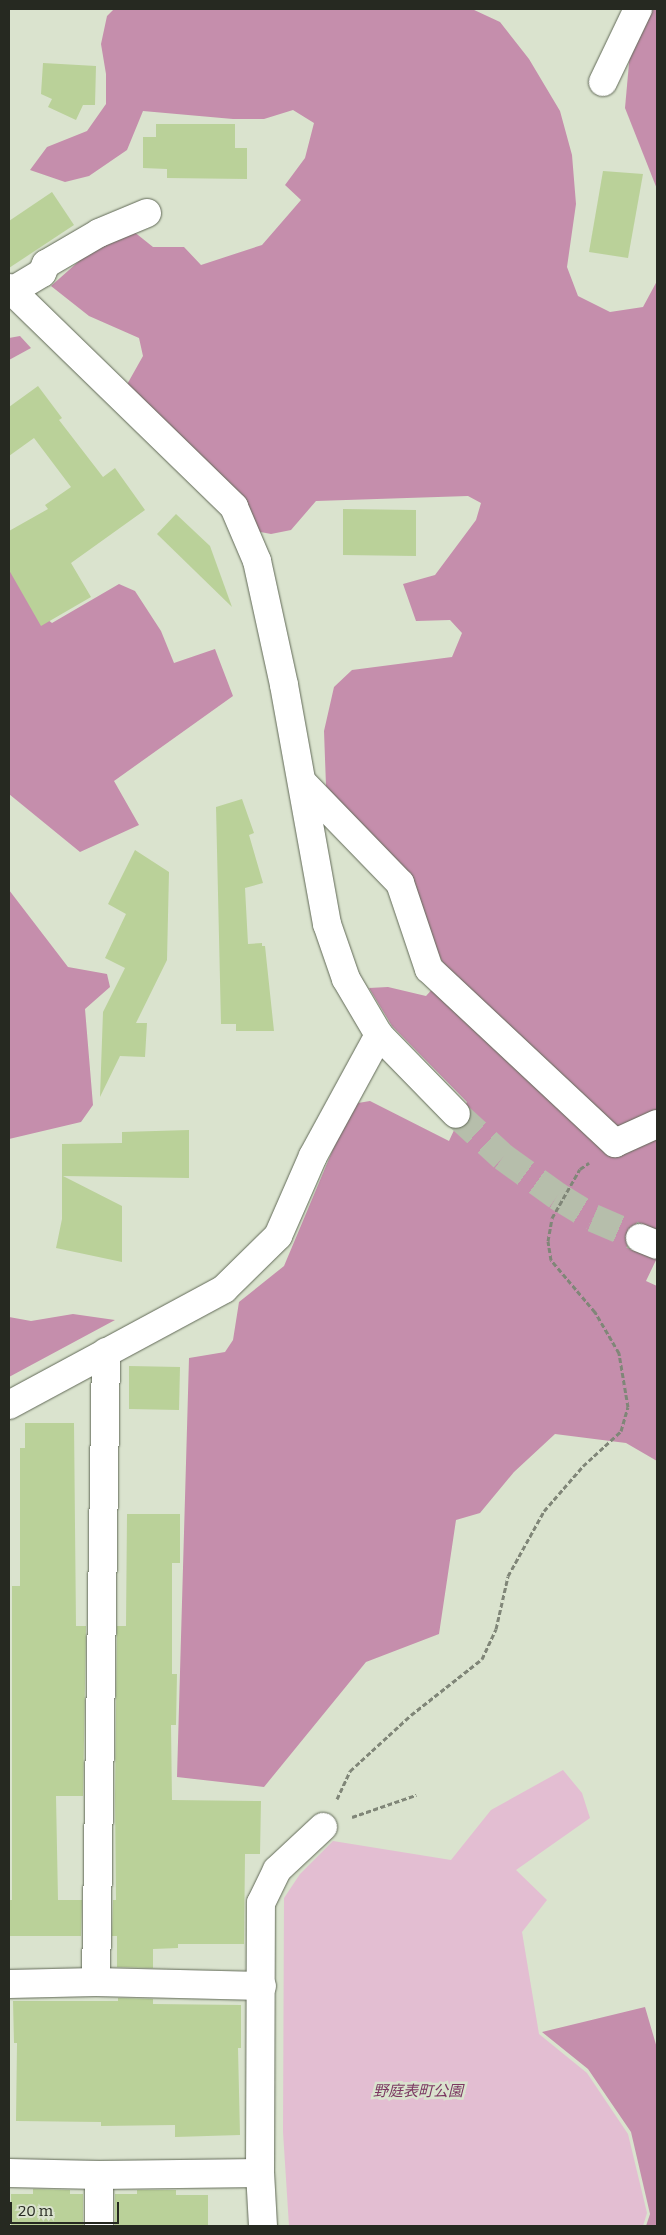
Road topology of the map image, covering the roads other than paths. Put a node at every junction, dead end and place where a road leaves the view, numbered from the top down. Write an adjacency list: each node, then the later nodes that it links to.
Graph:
1 (638, 9): 2 (street)
2 (603, 82)
3 (147, 213): 4 (street)
4 (10, 289): 5 (street)
5 (302, 782): 6 (street); 8 (street)
6 (378, 1035): 7 (street); 9 (street)
7 (456, 1114)
8 (657, 1124)
9 (106, 1352): 10 (street); 12 (street)
10 (9, 1405)
11 (323, 1827): 14 (street)
12 (96, 1982): 13 (street); 14 (street)
13 (9, 1984)
14 (262, 1986): 16 (street)
15 (9, 2173): 17 (street)
16 (260, 2173): 17 (street); 19 (street)
17 (99, 2175): 18 (street)
18 (99, 2226)
19 (263, 2226)

